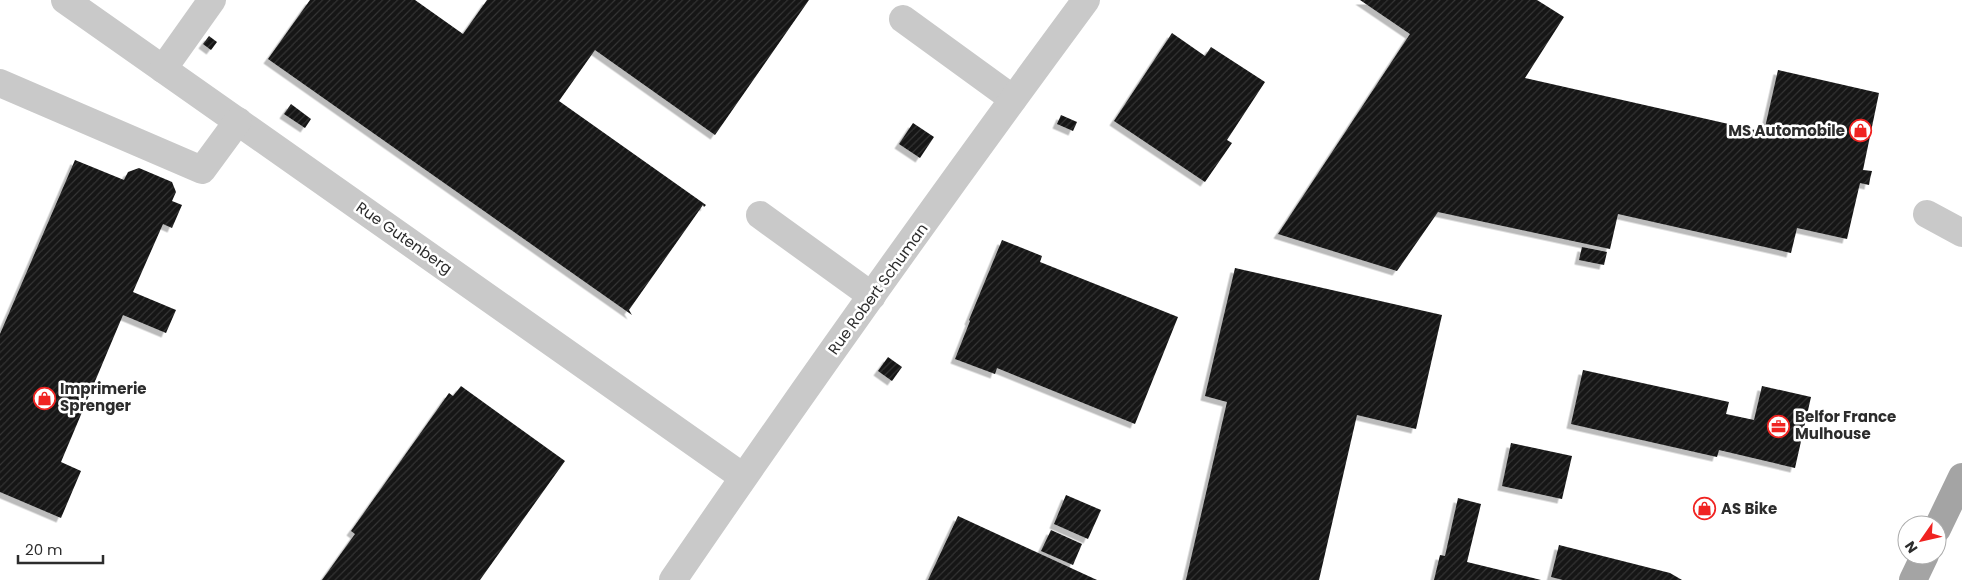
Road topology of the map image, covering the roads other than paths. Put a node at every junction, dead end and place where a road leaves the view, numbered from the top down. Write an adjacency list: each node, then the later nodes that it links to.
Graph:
1 (65, 0): 5 (street, Rue Gutenberg)
2 (212, 0): 5 (street)
3 (1086, 0): 7 (street, Rue Robert Schuman)
4 (903, 19): 7 (street)
5 (163, 68): 8 (street, Rue Gutenberg)
6 (0, 83): 8 (street)
7 (1013, 99): 12 (street, Rue Robert Schuman)
8 (238, 121): 13 (street, Rue Gutenberg)
9 (760, 214): 12 (street)
10 (1927, 214): 11 (street)
11 (1962, 233)
12 (872, 296): 13 (street, Rue Robert Schuman)
13 (743, 477): 17 (street, Rue Robert Schuman)
14 (1959, 492): 15 (main road)
15 (1945, 515)
16 (1919, 565): 18 (main road)
17 (673, 580)
18 (1912, 580)

